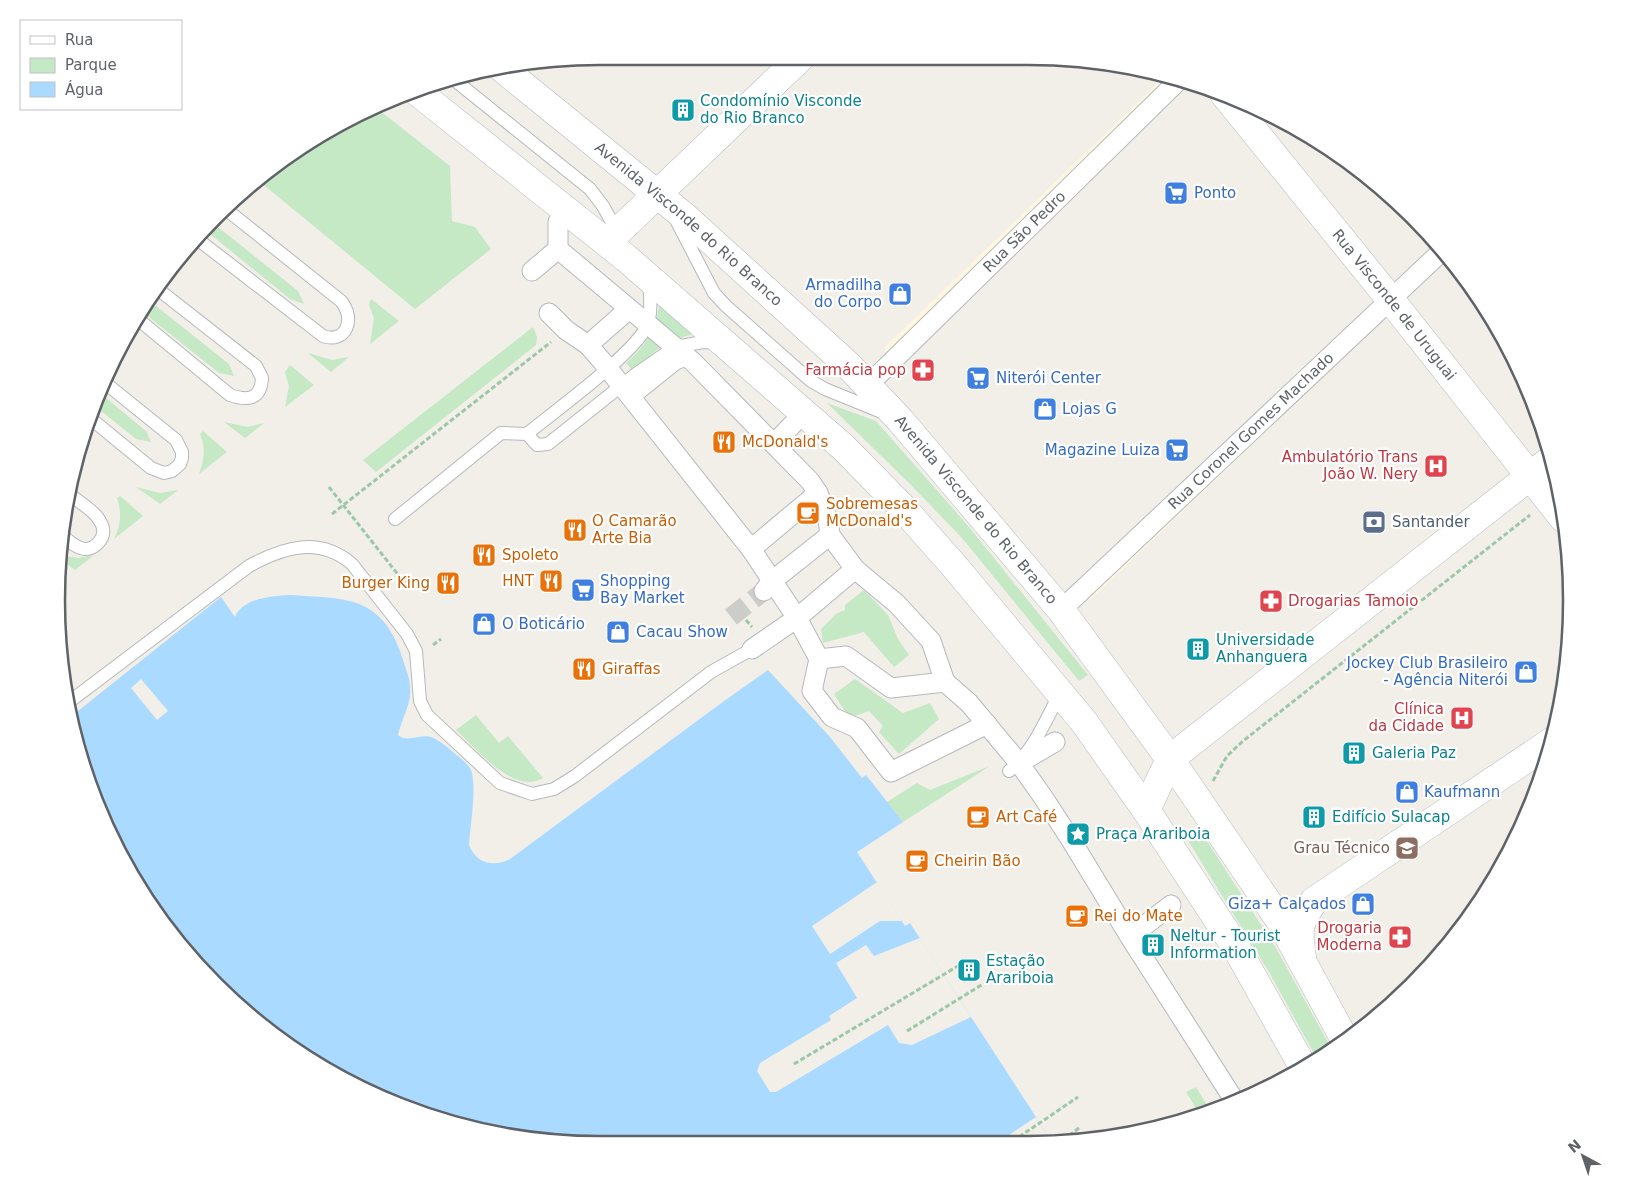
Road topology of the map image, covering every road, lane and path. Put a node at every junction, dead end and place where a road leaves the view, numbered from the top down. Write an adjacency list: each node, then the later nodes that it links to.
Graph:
1 (793, 65): 7 (main road)
2 (508, 73): 7 (main road, Avenida Visconde do Rio Branco)
3 (459, 84): 11 (lane)
4 (1174, 85): 27 (street, Rua São Pedro)
5 (422, 95): 11 (main road)
6 (1235, 107): 17 (main road, Rua Visconde de Uruguai)
7 (662, 199): 11 (main road); 27 (main road, Avenida Visconde do Rio Branco); 30 (lane)
8 (231, 213): 10 (lane)
9 (558, 222): 12 (street)
10 (202, 243)
11 (617, 244): 15 (main road)
12 (558, 249): 14 (street); 18 (street)
13 (1437, 256): 17 (street, Rua Coronel Gomes Machado)
14 (532, 270)
15 (649, 279): 21 (lane); 24 (main road)
16 (163, 293): 20 (lane)
17 (1390, 299): 36 (main road, Rua Visconde de Uruguai); 51 (street, Rua Coronel Gomes Machado)
18 (629, 309): 21 (street); 23 (street)
19 (549, 313): 22 (street)
20 (143, 323)
21 (647, 324): 25 (street); 26 (lane)
22 (566, 330): 23 (street); 40 (path)
23 (588, 345): 26 (street)
24 (730, 348): 25 (lane); 58 (main road)
25 (681, 352): 29 (street); 34 (street)
26 (607, 368): 29 (street); 33 (lane)
27 (868, 385): 30 (main road, Avenida Visconde do Rio Branco)
28 (110, 387): 31 (lane)
29 (626, 391): 33 (lane); 47 (street)
30 (900, 420): 51 (main road, Avenida Visconde do Rio Branco)
31 (95, 422)
32 (793, 424): 34 (street)
33 (528, 434): 44 (lane)
34 (774, 444): 38 (street)
35 (1545, 464): 36 (main road)
36 (1530, 476): 41 (main road, Rua Visconde de Uruguai); 63 (main road)
37 (329, 487): 40 (path)
38 (818, 493): 45 (street); 47 (street)
39 (75, 498): 46 (lane)
40 (343, 505): 43 (path); 49 (path)
41 (1555, 507)
42 (1555, 510): 65 (path)
43 (332, 514)
44 (395, 519)
45 (830, 535): 48 (street); 50 (street)
46 (69, 541)
47 (751, 549): 50 (street)
48 (855, 569): 52 (street); 57 (street)
49 (407, 586)
50 (768, 586): 52 (street)
51 (1061, 610): 63 (main road, Avenida Visconde do Rio Branco)
52 (796, 618): 55 (street); 56 (street)
53 (441, 639): 54 (path)
54 (433, 645)
55 (752, 649): 59 (lane)
56 (819, 659): 57 (street); 60 (street)
57 (944, 682): 60 (street)
58 (1060, 694): 64 (lane); 66 (main road)
59 (74, 698)
60 (987, 724): 64 (street)
61 (1055, 742): 64 (street)
62 (1542, 748): 70 (main road)
63 (1170, 759): 65 (main road, Avenida Visconde do Rio Branco); 66 (main road)
64 (1014, 767): 68 (street)
65 (1202, 805): 70 (main road, Avenida Visconde do Rio Branco)
66 (1146, 810): 74 (main road)
67 (1171, 905): 68 (street)
68 (1130, 937): 76 (street)
69 (968, 960): 75 (path)
70 (1302, 961): 73 (main road, Avenida Visconde do Rio Branco)
71 (983, 984): 72 (path)
72 (907, 1031)
73 (1342, 1034)
74 (1300, 1061)
75 (794, 1064)
76 (1231, 1095)
77 (1078, 1097): 80 (path)
78 (1079, 1128): 79 (path)
79 (1070, 1134)
80 (1020, 1136)

